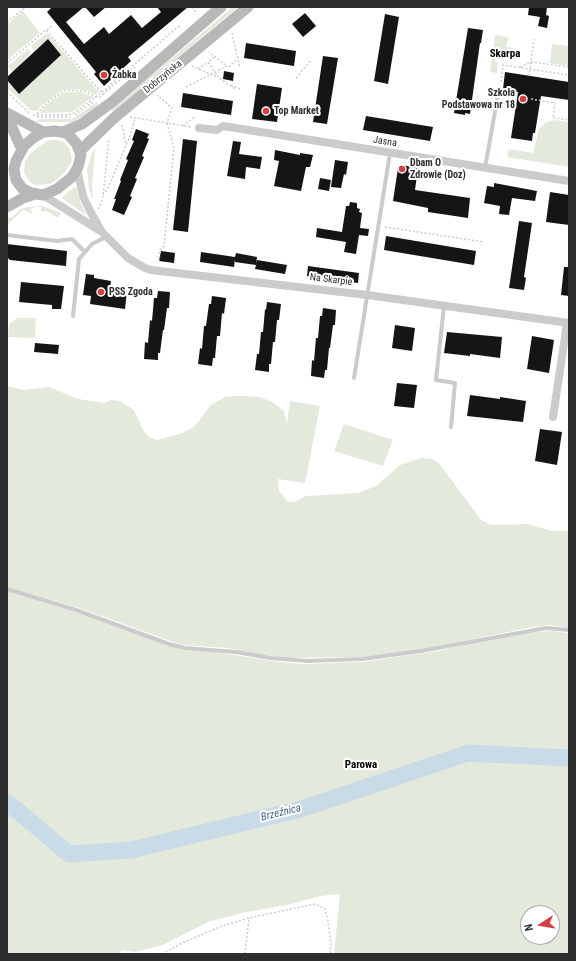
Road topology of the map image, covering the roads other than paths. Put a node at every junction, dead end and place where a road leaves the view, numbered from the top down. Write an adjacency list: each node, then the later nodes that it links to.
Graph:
1 (221, 7): 7 (main road, Dobrzyńska)
2 (248, 7): 9 (main road, Dobrzyńska)
3 (500, 90): 11 (lane)
4 (7, 114): 6 (main road); 8 (main road)
5 (199, 128): 10 (street, Jasna)
6 (43, 132): 7 (main road); 8 (main road)
7 (63, 132): 9 (main road)
8 (22, 150): 13 (main road)
9 (80, 151): 12 (main road)
10 (390, 153): 11 (street, Jasna); 21 (lane)
11 (485, 168): 14 (street, Jasna)
12 (77, 169): 16 (main road); 19 (street)
13 (14, 172): 15 (main road); 16 (main road)
14 (569, 181)
15 (7, 182)
16 (39, 194): 17 (main road); 19 (street)
17 (7, 207)
18 (7, 235): 20 (lane)
19 (104, 235): 20 (lane); 21 (street, Na Skarpie)
20 (85, 252): 23 (lane)
21 (367, 295): 22 (street, Na Skarpie); 25 (lane)
22 (444, 306): 24 (street, Na Skarpie); 27 (lane)
23 (73, 316)
24 (568, 323): 26 (street)
25 (354, 378)
26 (553, 417)
27 (451, 427)
28 (7, 589): 29 (lane)
29 (569, 630)

